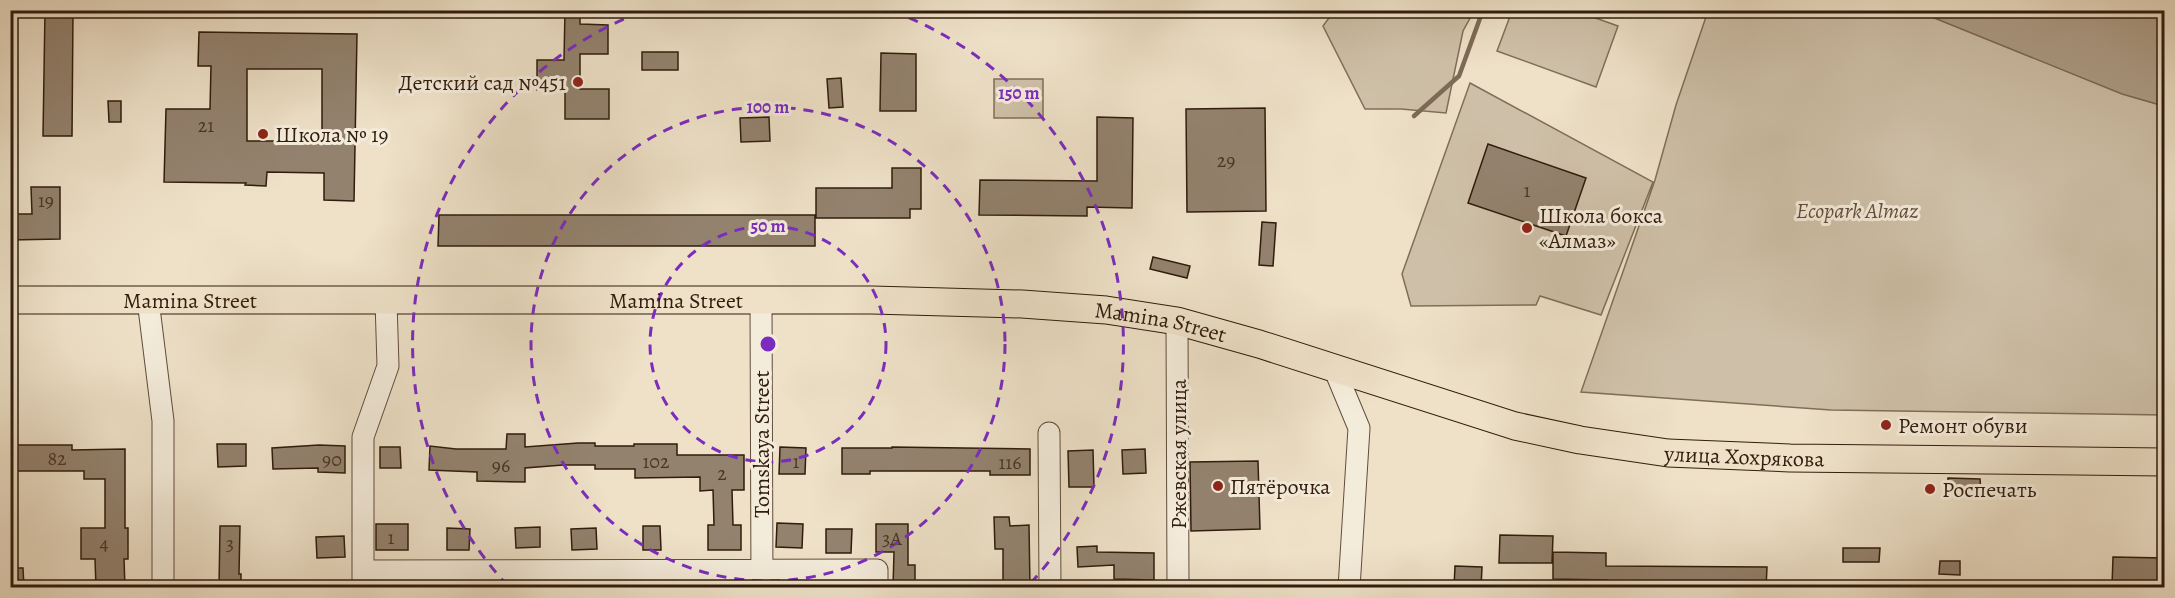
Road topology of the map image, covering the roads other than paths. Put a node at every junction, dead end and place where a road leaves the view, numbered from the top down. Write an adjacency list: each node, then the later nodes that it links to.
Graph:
1 (10, 300): 2 (main road, Mamina Street)
2 (148, 300): 3 (main road, Mamina Street); 12 (street)
3 (386, 300): 4 (main road, Mamina Street); 9 (street)
4 (761, 300): 5 (main road, Mamina Street); 10 (street, Tomskaya Street)
5 (1177, 321): 6 (main road, Mamina Street); 14 (street, Ржевская улица)
6 (1334, 369): 8 (main road, улица Хохрякова); 15 (street)
7 (1049, 433): 13 (street)
8 (2164, 462)
9 (363, 579): 10 (street)
10 (762, 579): 11 (street)
11 (877, 579)
12 (163, 588)
13 (1050, 588)
14 (1178, 588)
15 (1349, 588)

